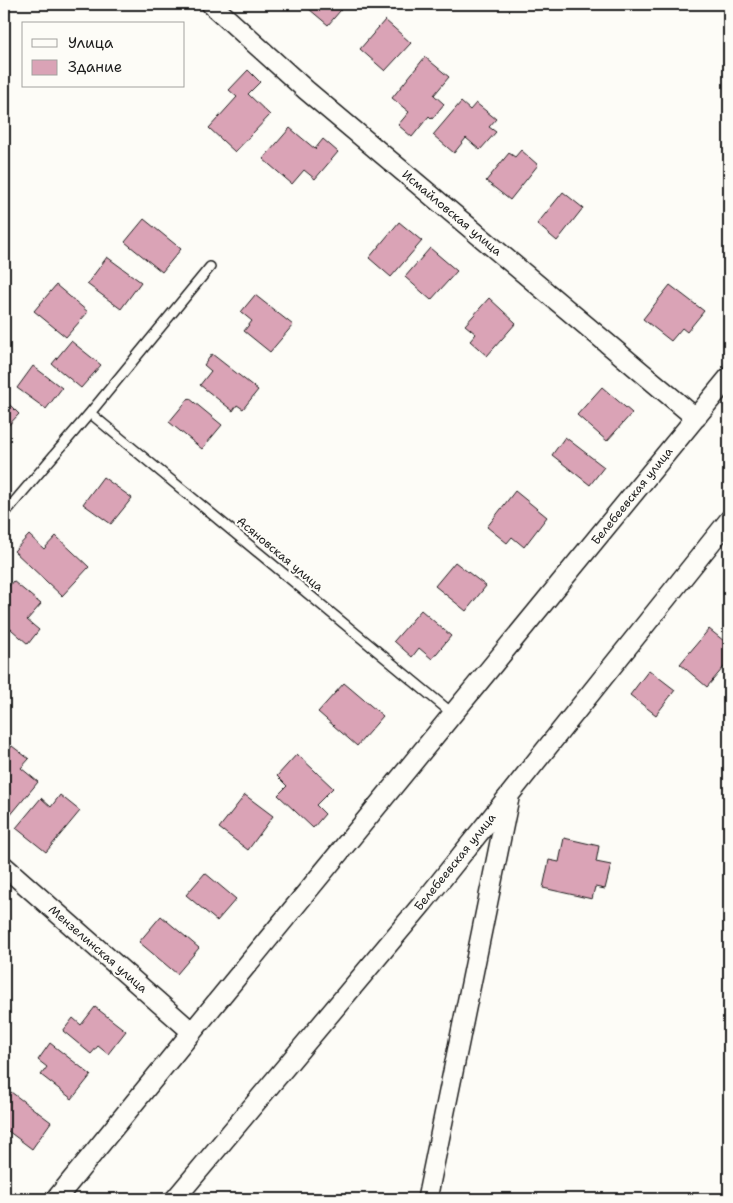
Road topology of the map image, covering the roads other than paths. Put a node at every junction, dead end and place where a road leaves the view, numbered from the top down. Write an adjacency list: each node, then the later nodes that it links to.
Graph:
1 (211, 4): 5 (street, Исмайловская улица)
2 (210, 267): 4 (lane)
3 (729, 377): 5 (street, Белебеевская улица)
4 (90, 413): 6 (lane); 8 (lane, Асяновская улица)
5 (696, 418): 8 (street, Белебеевская улица)
6 (4, 514)
7 (729, 520): 9 (street, Белебеевская улица)
8 (453, 714): 11 (street, Белебеевская улица)
9 (510, 794): 13 (street, Белебеевская улица); 14 (street)
10 (4, 866): 11 (street, Мензелинская улица)
11 (192, 1032): 12 (street, Белебеевская улица)
12 (56, 1199)
13 (174, 1199)
14 (427, 1199)

